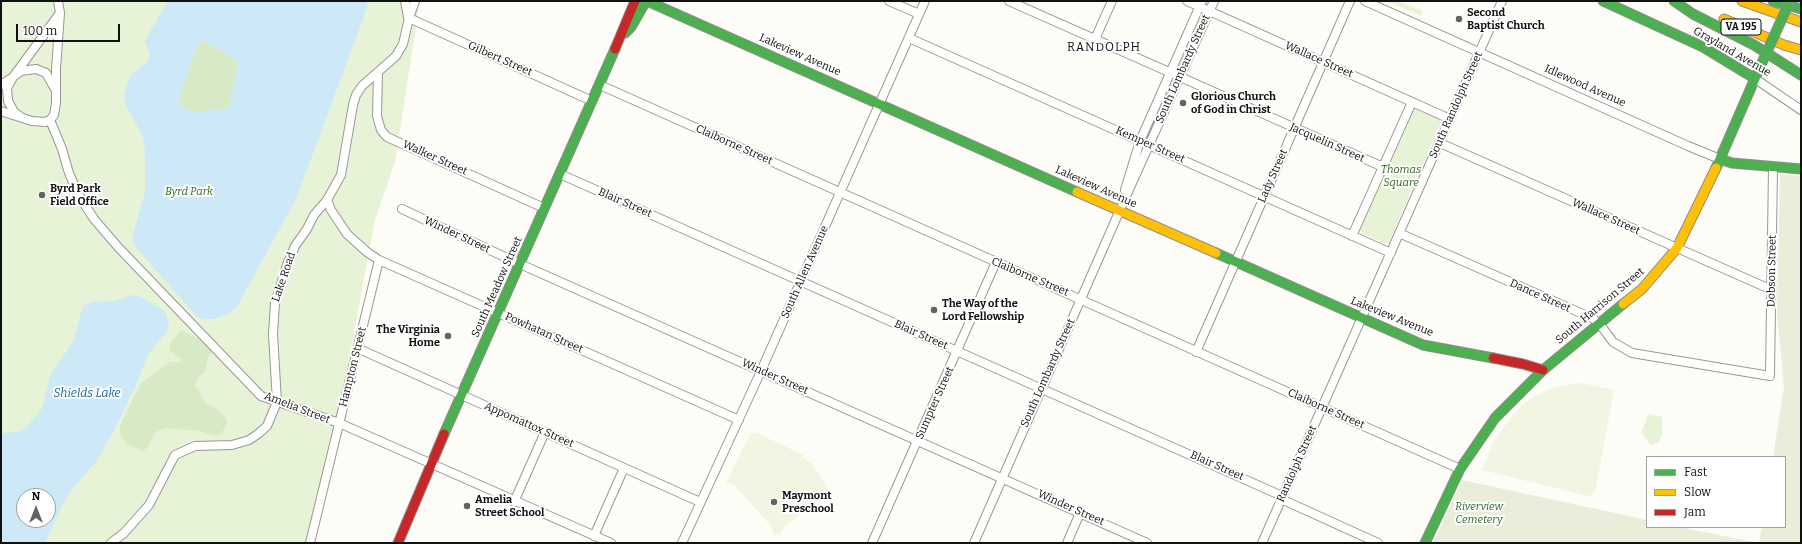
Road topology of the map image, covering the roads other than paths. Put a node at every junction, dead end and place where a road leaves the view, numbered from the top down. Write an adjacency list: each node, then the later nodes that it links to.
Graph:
1 (58, 1): 26 (street)
2 (63, 1): 26 (street)
3 (406, 1): 28 (street)
4 (414, 1): 28 (street, Lake Road)
5 (635, 1): 32 (main road, South Meadow Street)
6 (647, 1): 32 (main road, South Meadow Street); 47 (main road, Lakeview Avenue)
7 (889, 1): 27 (street)
8 (925, 1): 27 (street, South Allen Avenue)
9 (1009, 1): 22 (street, Jacquelin Street)
10 (1112, 1): 31 (street)
11 (1187, 1): 23 (street, Wallace Street)
12 (1214, 1): 25 (street, South Lombardy Street)
13 (1350, 1): 35 (street, Lady Street)
14 (1365, 1): 34 (street, Idlewood Avenue)
15 (1502, 1): 34 (street, South Randolph Street)
16 (1603, 1): 41 (main road, Grayland Avenue)
17 (1674, 1): 38 (main road)
18 (1683, 1): 33 (main road, VA 195)
19 (1742, 1): 29 (main road, VA 195)
20 (1773, 1): 24 (main road)
21 (1790, 1): 41 (main road, South Harrison Street, bridge)
22 (1022, 4): 31 (street, Jacquelin Street)
23 (1201, 4): 25 (street, Wallace Street); 37 (street, South Lombardy Street)
24 (1801, 9)
25 (1209, 11): 35 (street, Wallace Street); 40 (street, South Lombardy Street)
26 (60, 13): 39 (street); 44 (street)
27 (919, 14): 30 (street, South Allen Avenue)
28 (409, 18): 36 (street, Lake Road); 45 (street, Gilbert Street)
29 (1801, 22)
30 (909, 38): 47 (street, South Allen Avenue); 54 (street, Kemper Street)
31 (1095, 39): 37 (street, Jacquelin Street)
32 (618, 40): 43 (main road, South Meadow Street)
33 (1801, 50)
34 (1479, 52): 51 (street, South Randolph Street); 57 (street, Idlewood Avenue)
35 (1323, 62): 46 (street, Wallace Street); 53 (street, Lady Street)
36 (378, 73): 64 (street, Lake Road); 66 (street, Walker Street)
37 (1170, 73): 40 (street, Jacquelin Street); 54 (street, South Lombardy Street)
38 (1801, 75)
39 (13, 77): 42 (street); 44 (street); 50 (street)
40 (1180, 78): 53 (street, Jacquelin Street); 56 (street, South Lombardy Street)
41 (1754, 78): 48 (street, Grayland Avenue); 57 (main road, South Harrison Street)
42 (1, 85)
43 (600, 85): 45 (main road, South Meadow Street); 62 (street, Claiborne Street)
44 (56, 90): 52 (street)
45 (592, 101): 61 (main road, South Meadow Street)
46 (1412, 102): 51 (street, Wallace Street); 58 (street)
47 (880, 104): 62 (street, South Allen Avenue); 65 (main road, Lakeview Avenue)
48 (1801, 110)
49 (1, 111): 50 (street)
50 (21, 117): 52 (street)
51 (1450, 119): 55 (street, South Randolph Street)
52 (50, 120): 90 (street, Amelia Street)
53 (1294, 129): 58 (street, Jacquelin Street); 63 (street, Lady Street)
54 (1140, 141): 56 (street, Kemper Street); 65 (street, South Lombardy Street)
55 (1440, 143): 68 (street, South Randolph Street); 70 (street, Wallace Street)
56 (1149, 145): 63 (street, Kemper Street); 65 (street, South Lombardy Street)
57 (1720, 159): 59 (main road, Idlewood Avenue); 70 (main road, South Harrison Street)
58 (1382, 167): 69 (street)
59 (1773, 167): 60 (main road, Idlewood Avenue); 77 (street, Dobson Street)
60 (1801, 169)
61 (560, 174): 66 (main road, South Meadow Street); 76 (street, Blair Street)
62 (840, 192): 73 (street, Claiborne Street); 76 (street, South Allen Avenue)
63 (1264, 197): 69 (street, Kemper Street); 74 (street, Lady Street)
64 (327, 200): 72 (street, Powhatan Street); 90 (street, Lake Road)
65 (1121, 207): 74 (main road, Lakeview Avenue); 78 (street, South Lombardy Street)
66 (544, 208): 75 (main road, South Meadow Street)
67 (402, 209): 75 (street, Winder Street)
68 (1399, 233): 71 (street, South Randolph Street); 81 (street, Dance Street)
69 (1352, 236): 71 (street, Kemper Street)
70 (1677, 248): 77 (street, Wallace Street); 81 (main road, South Harrison Street)
71 (1391, 253): 80 (street, Randolph Street)
72 (379, 260): 79 (street, Powhatan Street); 82 (street, Hampton Street)
73 (996, 262): 78 (street, Claiborne Street); 83 (street, Sumpter Street)
74 (1235, 263): 80 (main road, Lakeview Avenue); 84 (street, Lady Street)
75 (520, 264): 79 (main road, South Meadow Street); 86 (street, Winder Street)
76 (801, 281): 83 (street, Blair Street); 86 (street, South Allen Avenue)
77 (1772, 290): 87 (street, Dobson Street)
78 (1081, 299): 84 (street, Claiborne Street); 88 (street, South Lombardy Street)
79 (499, 313): 89 (main road, South Meadow Street); 92 (street, Powhatan Street)
80 (1361, 319): 85 (main road, Lakeview Avenue); 91 (street, Randolph Street)
81 (1599, 323): 85 (main road, South Harrison Street); 87 (street, Dance Street)
82 (358, 348): 89 (street, Appomattox Street); 93 (street, Hampton Street)
83 (958, 351): 88 (street, Blair Street); 95 (street, Sumpter Street)
84 (1196, 352): 91 (street, Claiborne Street)
85 (1543, 370): 98 (main road, South Harrison Street)
86 (761, 371): 92 (street, South Allen Avenue); 95 (street, Winder Street)
87 (1770, 376)
88 (1042, 388): 99 (street, South Lombardy Street); 100 (street, Blair Street)
89 (463, 395): 94 (street, Appomattox Street); 96 (main road, South Meadow Street)
90 (277, 402): 93 (street, Amelia Street); 105 (street, Lake Road)
91 (1322, 406): 98 (street, Claiborne Street); 100 (street, Randolph Street)
92 (739, 420): 102 (street, South Allen Avenue)
93 (339, 423): 96 (street, Amelia Street); 106 (street, Hampton Street)
94 (545, 432): 97 (street, Appomattox Street); 101 (street)
95 (918, 441): 99 (street, Winder Street); 110 (street, Sumpter Street)
96 (432, 464): 101 (street, Amelia Street); 107 (main road, South Meadow Street)
97 (624, 468): 102 (street, Appomattox Street); 104 (street)
98 (1460, 469): 116 (main road, South Harrison Street)
99 (1002, 477): 103 (street, Winder Street); 111 (street, South Lombardy Street)
100 (1281, 497): 114 (street, Randolph Street); 115 (street, Blair Street)
101 (514, 502): 104 (street, Amelia Street)
102 (700, 502): 109 (street, South Allen Avenue)
103 (1080, 513): 112 (street); 113 (street, Winder Street)
104 (594, 536): 108 (street, Amelia Street)
105 (112, 543)
106 (310, 543)
107 (398, 543)
108 (611, 543)
109 (682, 543)
110 (872, 543)
111 (974, 543)
112 (1067, 543)
113 (1148, 543)
114 (1262, 543)
115 (1378, 543)
116 (1425, 543)

